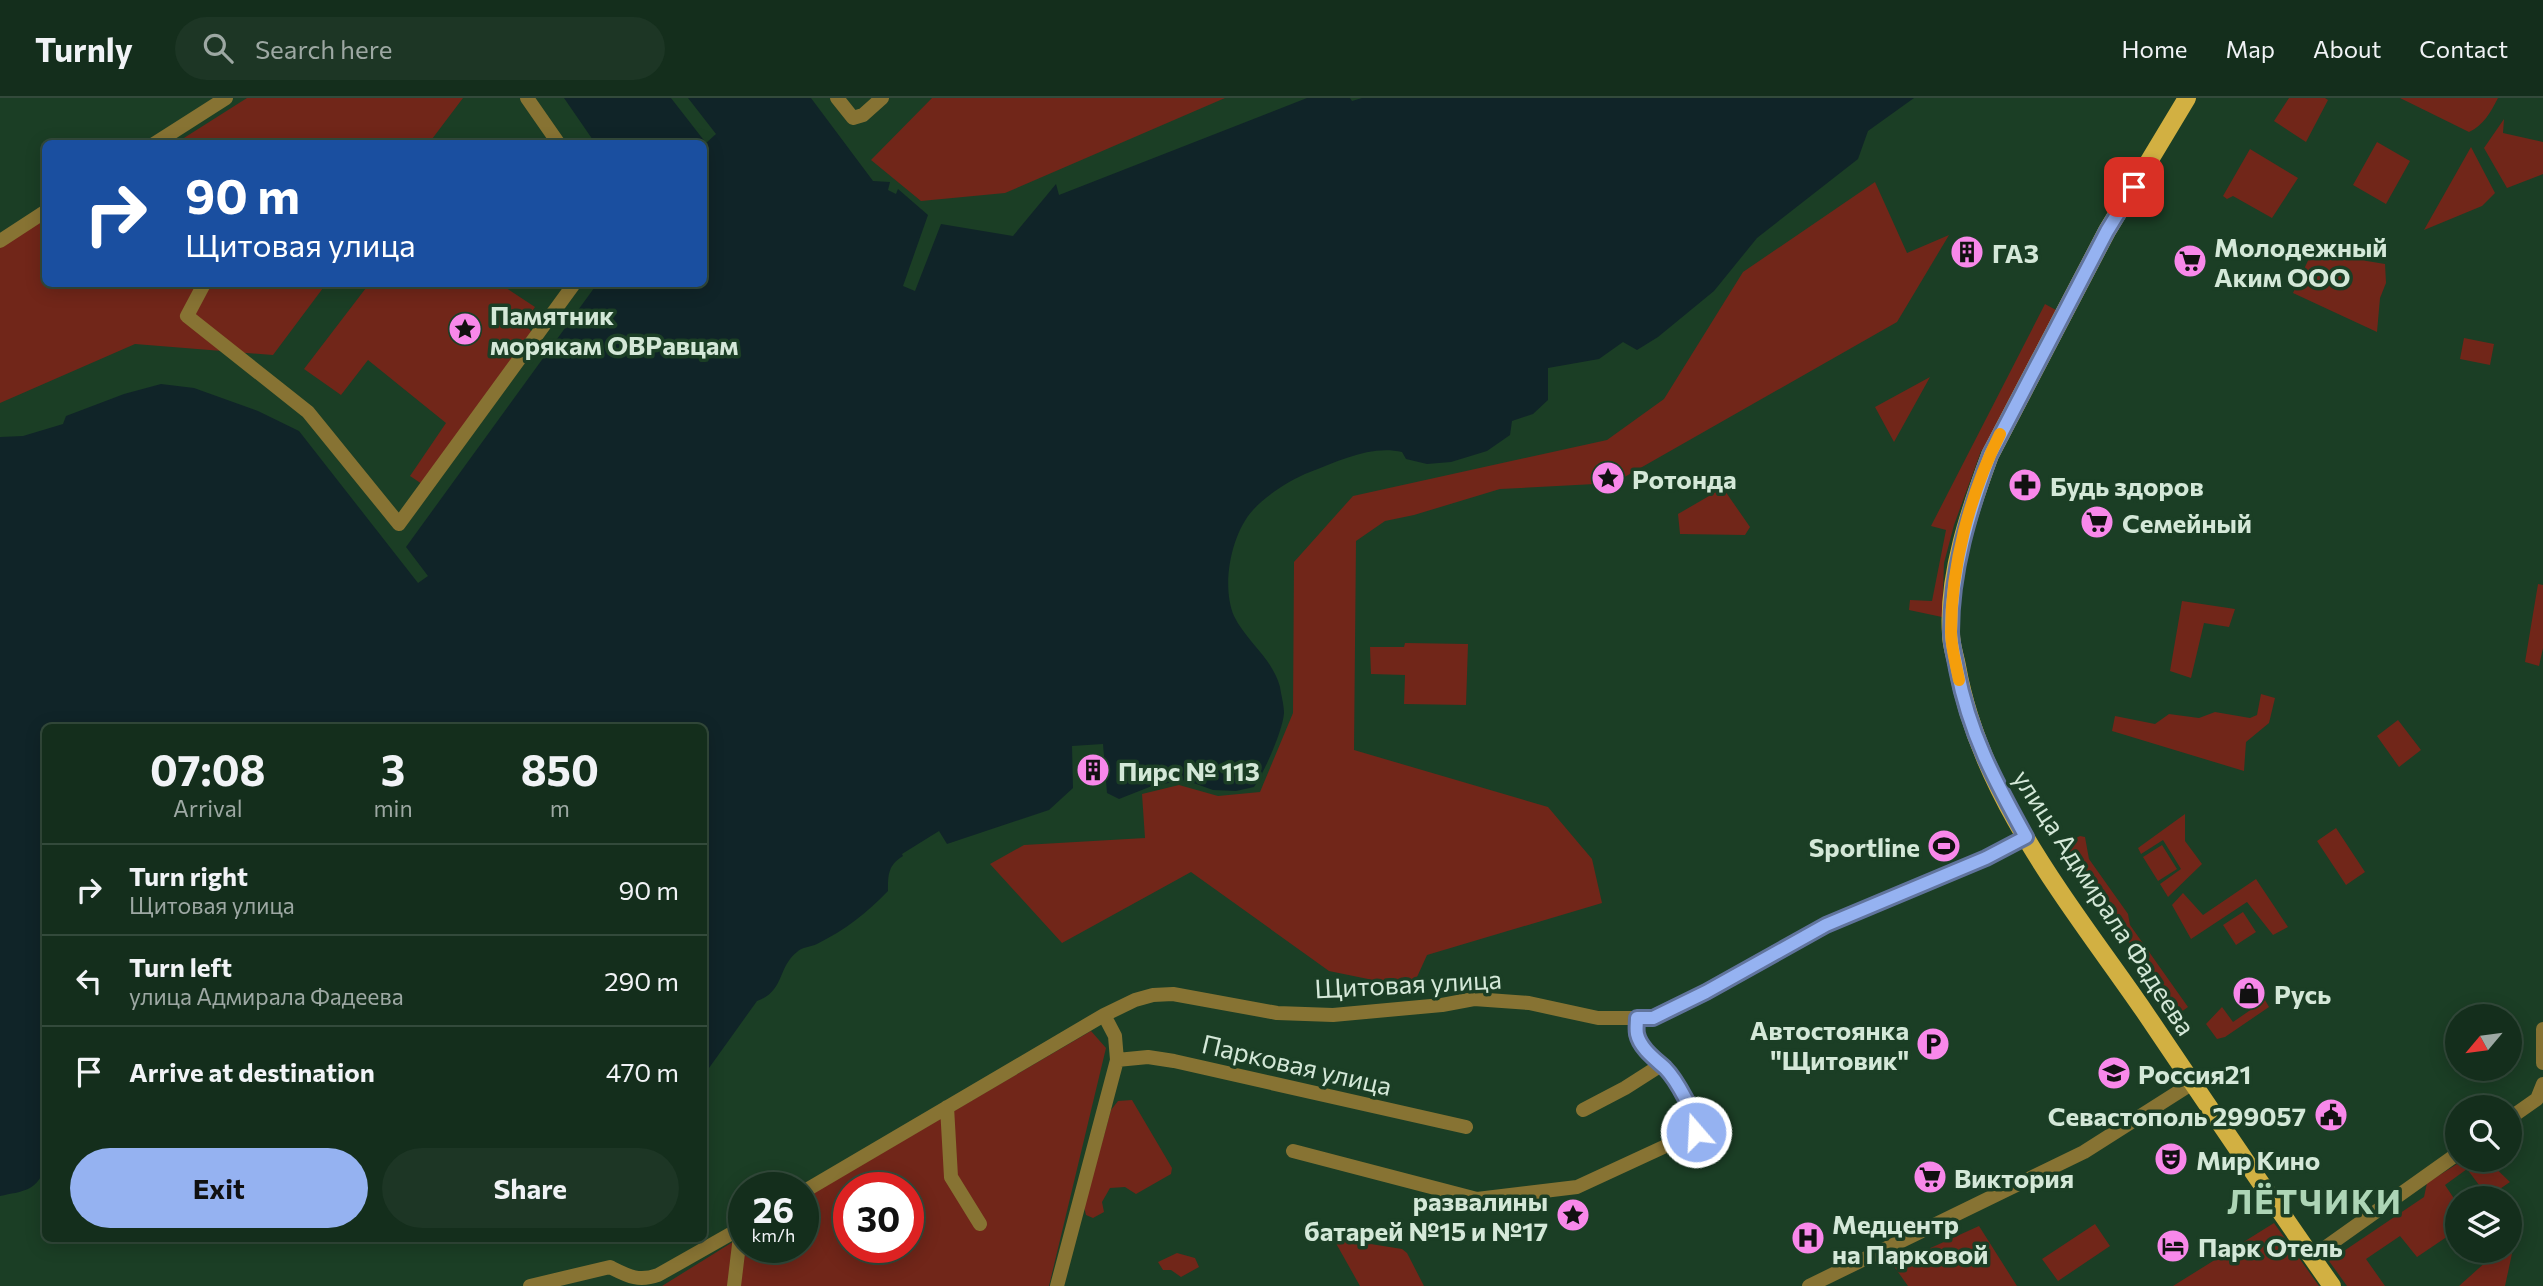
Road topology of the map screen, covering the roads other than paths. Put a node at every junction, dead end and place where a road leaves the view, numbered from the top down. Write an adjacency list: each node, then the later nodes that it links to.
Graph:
1 (226, 98): 6 (street)
2 (527, 98): 7 (street)
3 (837, 98): 4 (street)
4 (882, 98)
5 (2187, 98): 12 (main road, улица Адмирала Фадеева)
6 (159, 140)
7 (556, 140)
8 (42, 214): 9 (street)
9 (0, 241)
10 (202, 287): 11 (street)
11 (571, 287)
12 (2026, 837): 14 (street, Щитовая улица); 19 (main road, улица Адмирала Фадеева)
13 (1104, 1015): 14 (street, Щитовая улица); 16 (street); 21 (street, Щитовая улица)
14 (1637, 1018): 18 (street)
15 (2543, 1029): 17 (street)
16 (1117, 1060): 24 (street, Парковая улица); 36 (street)
17 (2543, 1063)
18 (1661, 1065): 22 (street); 25 (street)
19 (2191, 1084): 30 (main road, улица Адмирала Фадеева); 37 (street)
20 (2543, 1084): 23 (street)
21 (947, 1107): 27 (street, Щитовая улица); 28 (street)
22 (1583, 1110)
23 (2522, 1110)
24 (1466, 1127)
25 (1293, 1151)
26 (2445, 1163): 30 (street)
27 (819, 1183)
28 (980, 1224)
29 (728, 1235): 32 (street)
30 (2312, 1257): 38 (main road, улица Адмирала Фадеева)
31 (737, 1263): 35 (street)
32 (623, 1273): 33 (street); 34 (street)
33 (530, 1286)
34 (614, 1286)
35 (734, 1286)
36 (1057, 1286)
37 (1809, 1286)
38 (2332, 1286)

